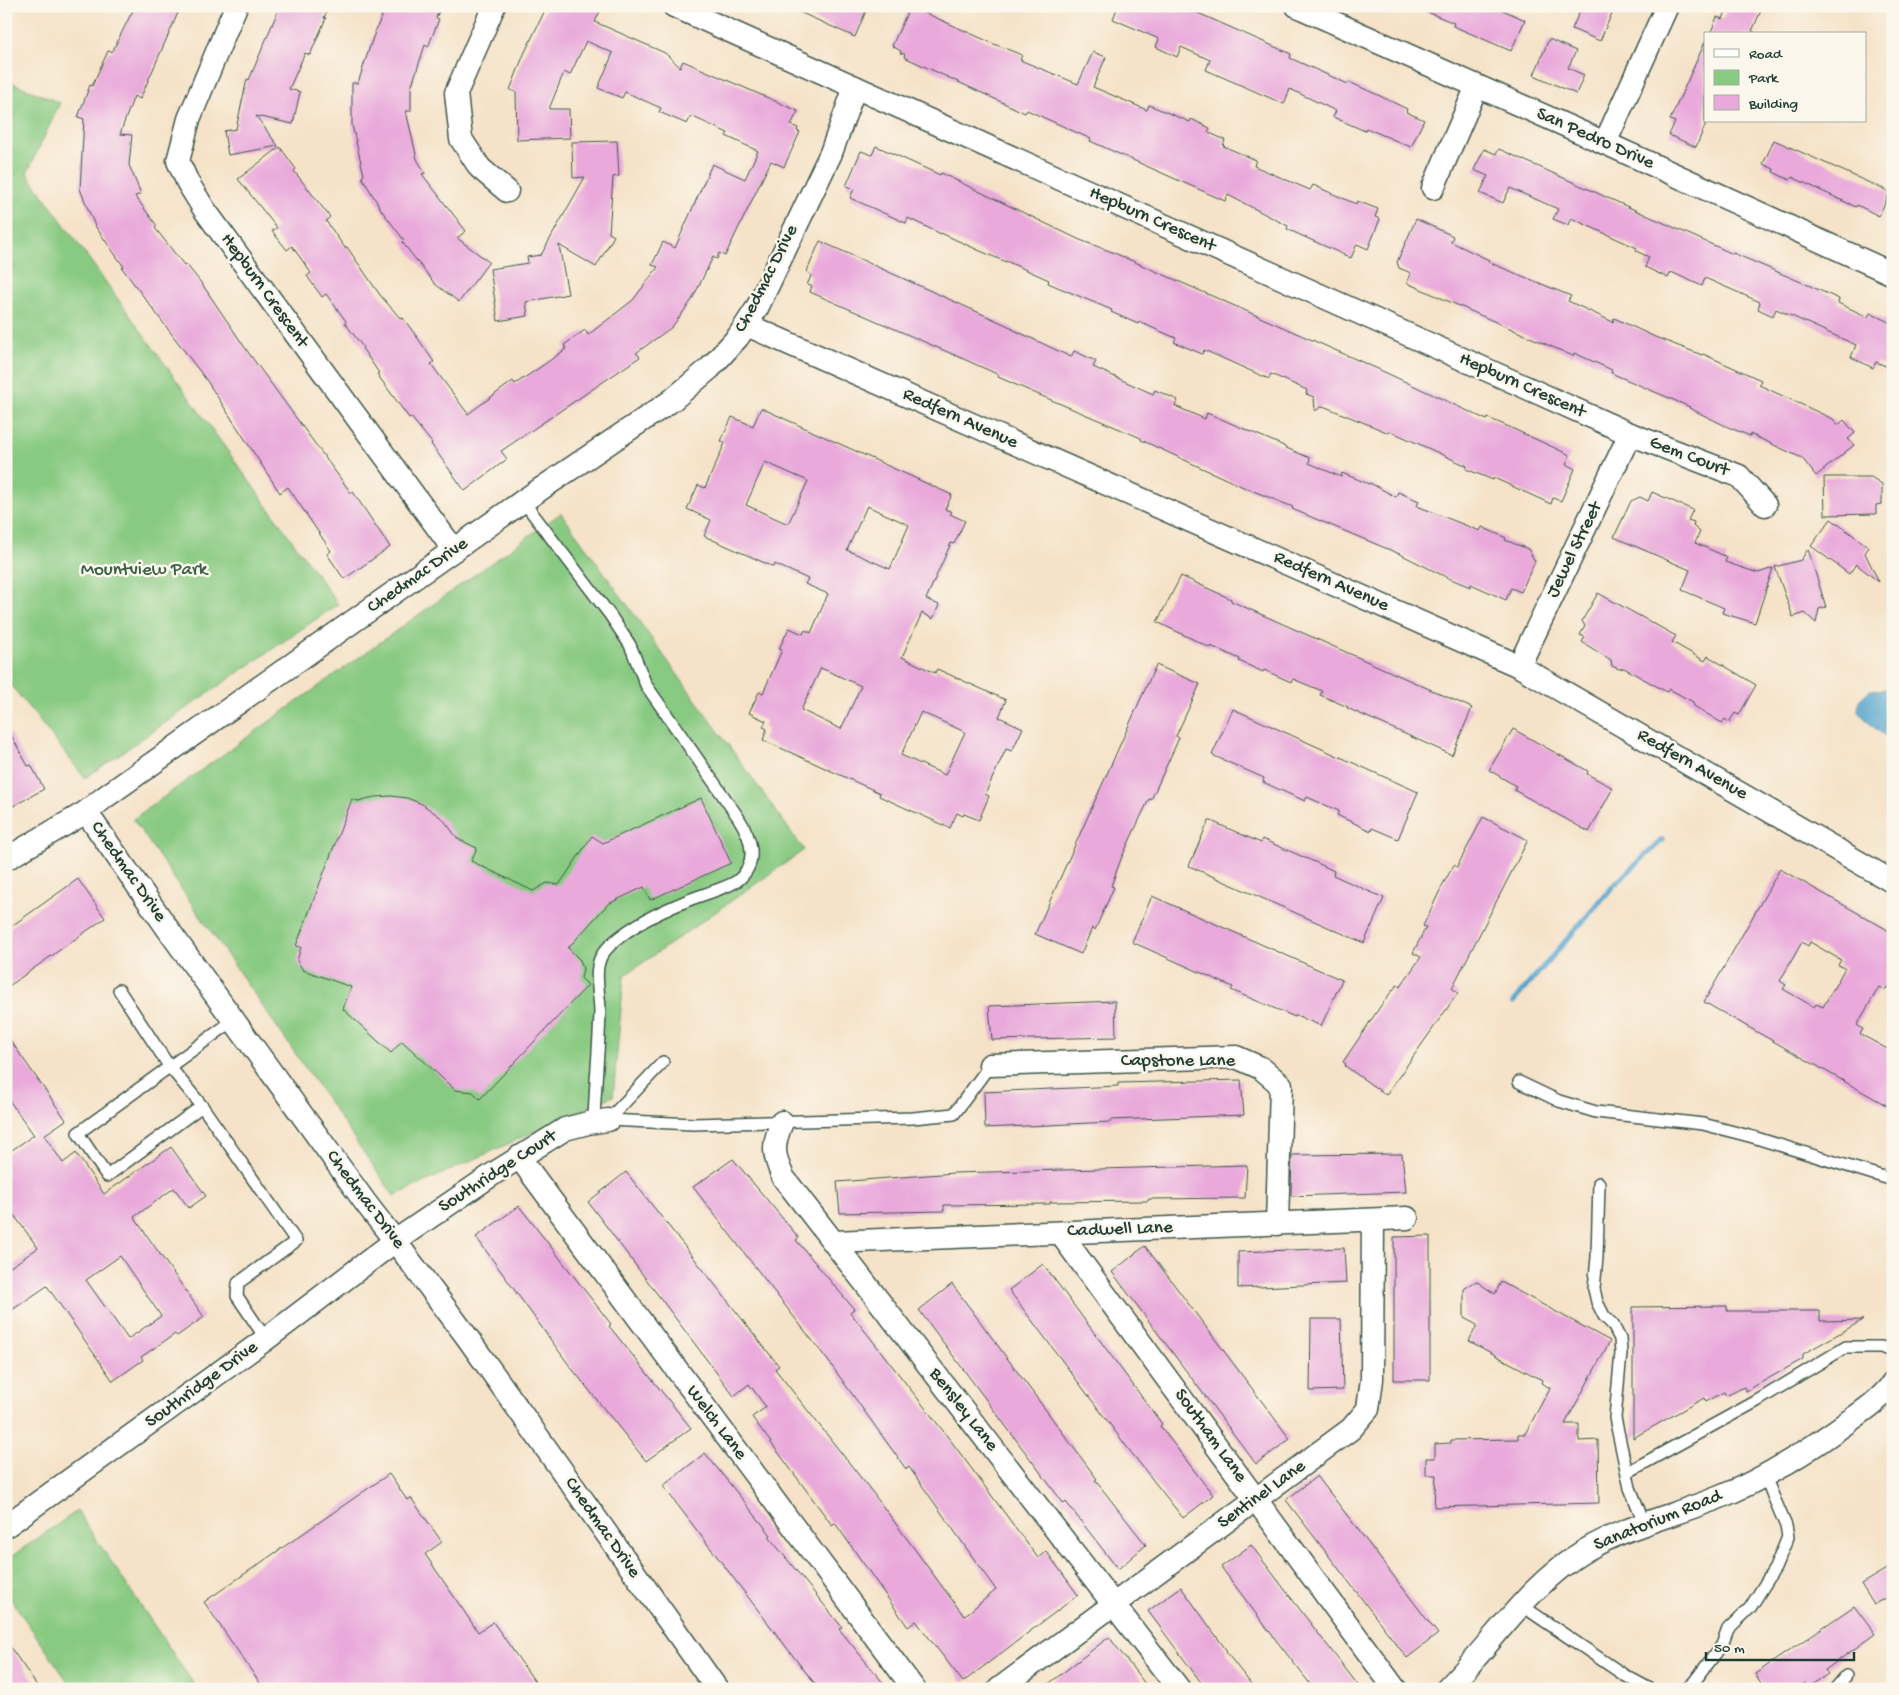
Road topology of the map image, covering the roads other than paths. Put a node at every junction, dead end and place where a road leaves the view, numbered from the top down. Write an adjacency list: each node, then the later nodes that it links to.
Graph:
1 (236, 6): 16 (street, Hepburn Crescent)
2 (494, 6): 10 (street)
3 (674, 6): 7 (street, Hepburn Crescent)
4 (1297, 6): 6 (street, San Pedro Drive)
5 (1667, 6): 8 (street)
6 (1477, 86): 8 (street, San Pedro Drive); 9 (street)
7 (855, 87): 12 (street, Chedmac Drive); 13 (street, Hepburn Crescent)
8 (1606, 143): 11 (street, San Pedro Drive)
9 (1433, 188)
10 (507, 191)
11 (1893, 274)
12 (747, 325): 14 (street, Chedmac Drive); 17 (street, Redfern Avenue)
13 (1630, 434): 15 (street, Gem Court); 17 (street, Jewel Street)
14 (523, 502): 16 (street, Chedmac Drive); 28 (lane)
15 (1765, 505)
16 (454, 550): 18 (street, Chedmac Drive)
17 (1520, 666): 20 (street, Redfern Avenue)
18 (86, 812): 19 (street); 22 (street, Chedmac Drive)
19 (6, 859)
20 (1893, 882)
21 (119, 990): 25 (lane)
22 (234, 1020): 25 (lane); 37 (street, Chedmac Drive)
23 (663, 1062): 28 (lane)
24 (990, 1064): 29 (lane); 35 (street, Capstone Lane)
25 (169, 1066): 27 (lane); 27 (lane)
26 (1519, 1082): 31 (lane)
27 (202, 1106): 39 (lane)
28 (601, 1121): 29 (lane); 30 (street, Southridge Court)
29 (782, 1122): 38 (street, Bensley Lane)
30 (519, 1157): 37 (street, Southridge Court); 52 (street, Welch Lane)
31 (1893, 1180)
32 (1599, 1183): 42 (lane)
33 (1407, 1218): 34 (street, Cadwell Lane)
34 (1373, 1220): 35 (street, Cadwell Lane); 44 (street, Sentinel Lane)
35 (1277, 1224): 36 (street, Cadwell Lane)
36 (1060, 1232): 38 (street, Cadwell Lane); 44 (street, Southam Lane)
37 (395, 1241): 39 (street, Southridge Drive); 50 (street, Chedmac Drive)
38 (834, 1242): 47 (street, Bensley Lane)
39 (266, 1339): 46 (street, Southridge Drive)
40 (1893, 1351): 42 (lane)
41 (1893, 1384): 43 (street, Sanatorium Road)
42 (1628, 1472): 45 (lane)
43 (1764, 1477): 45 (street, Sanatorium Road); 57 (lane)
44 (1256, 1499): 47 (street, Sentinel Lane); 55 (street, Southam Lane)
45 (1645, 1524): 48 (street, Sanatorium Road)
46 (6, 1526)
47 (1114, 1604): 53 (street, Sentinel Lane); 54 (street, Bensley Lane)
48 (1521, 1605): 51 (street, Sanatorium Road); 56 (lane)
49 (1846, 1676): 58 (lane)
50 (710, 1686)
51 (1452, 1687)
52 (914, 1689)
53 (1000, 1689)
54 (1179, 1689)
55 (1395, 1689)
56 (1650, 1689)
57 (1686, 1689)
58 (1835, 1689)

